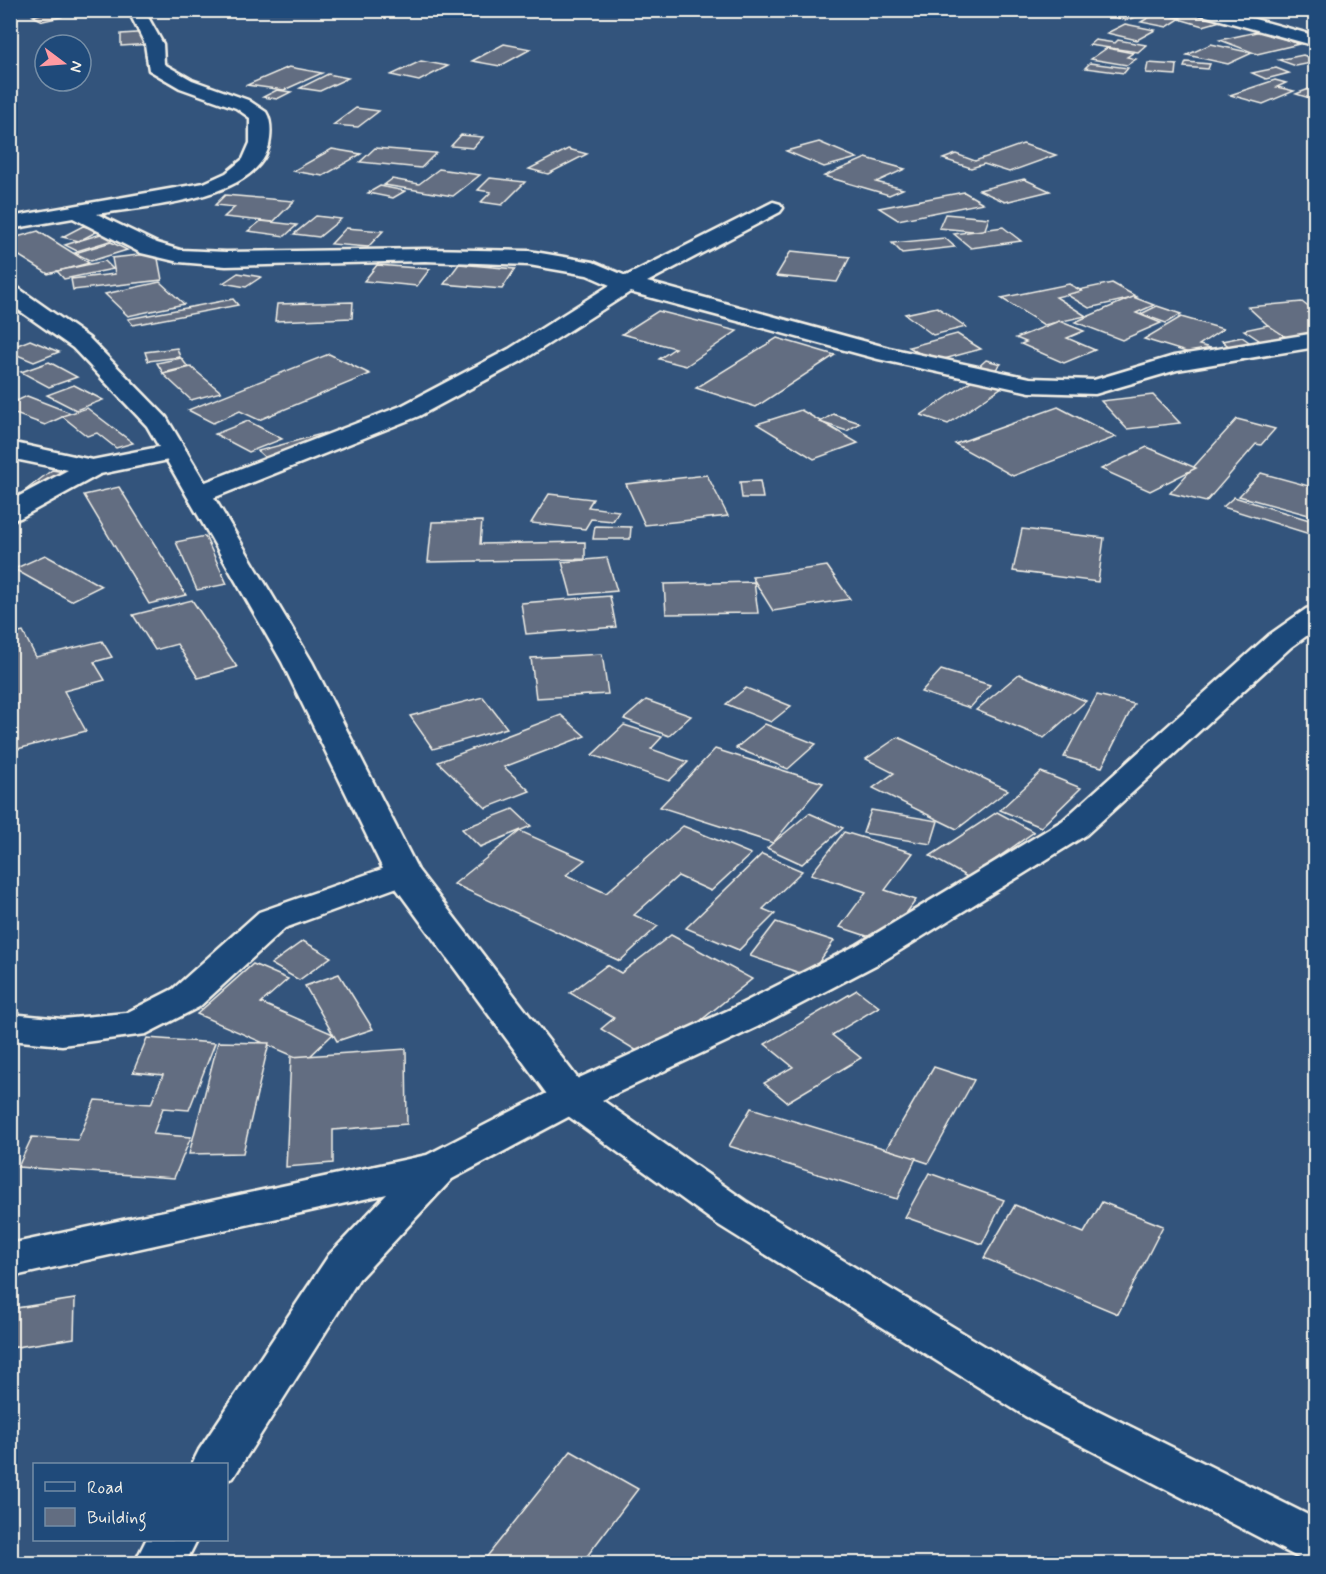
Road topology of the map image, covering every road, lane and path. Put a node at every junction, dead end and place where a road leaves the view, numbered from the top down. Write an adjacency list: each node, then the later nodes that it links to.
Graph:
1 (136, 10): 5 (street)
2 (1202, 10): 3 (street)
3 (1316, 41)
4 (773, 208): 7 (street)
5 (78, 212): 6 (street); 7 (street)
6 (10, 223)
7 (627, 284): 9 (street); 13 (street)
8 (10, 293): 11 (street)
9 (1316, 340)
10 (10, 450): 12 (street)
11 (174, 452): 12 (street); 13 (street)
12 (92, 468): 14 (street)
13 (199, 494): 16 (street)
14 (10, 512)
15 (1316, 615): 18 (street)
16 (402, 873): 17 (street); 18 (street)
17 (10, 1026)
18 (571, 1098): 19 (street); 23 (street)
19 (437, 1168): 20 (street); 21 (street)
20 (10, 1261)
21 (217, 1463)
22 (171, 1541): 24 (street)
23 (1316, 1543)
24 (159, 1563)

